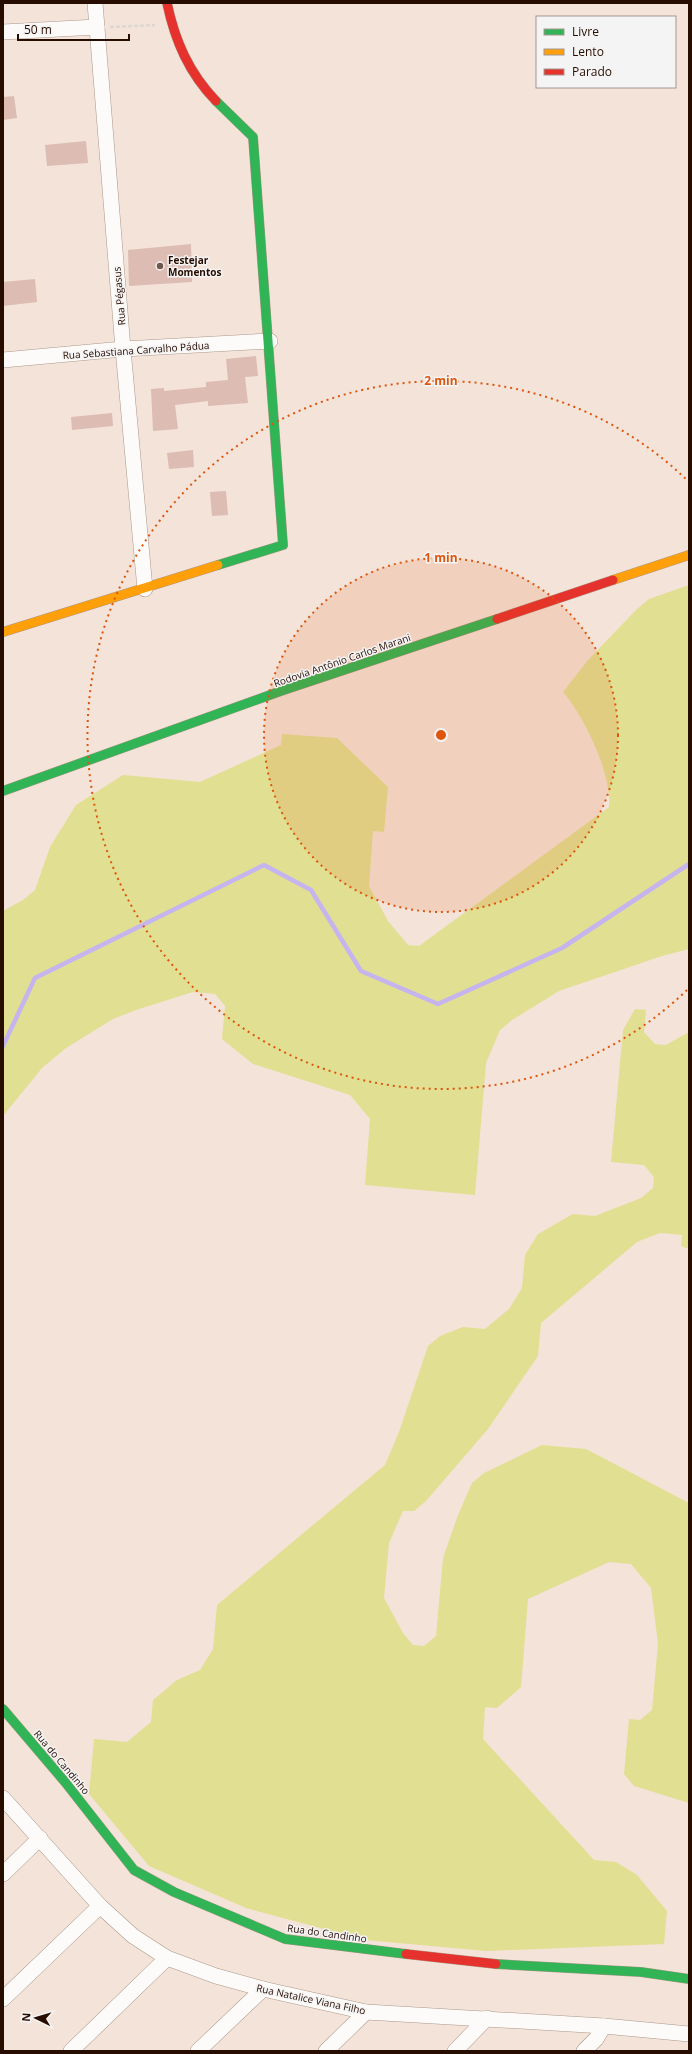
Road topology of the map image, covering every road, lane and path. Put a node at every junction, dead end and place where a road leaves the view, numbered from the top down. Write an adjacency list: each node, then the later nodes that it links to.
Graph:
1 (95, 3): 4 (street, Rua Pégasus)
2 (167, 3): 3 (street)
3 (170, 25): 4 (path); 6 (street)
4 (97, 27): 5 (street); 7 (street, Rua Pégasus)
5 (3, 32)
6 (270, 341): 7 (street, Rua Sebastiana Carvalho Pádua); 10 (street)
7 (123, 349): 8 (street, Rua Sebastiana Carvalho Pádua); 10 (street, Rua Pégasus)
8 (3, 360)
9 (689, 555): 12 (street, Rodovia Antônio Carlos Marani)
10 (145, 589): 11 (street)
11 (3, 632)
12 (3, 791)
13 (3, 1710): 19 (street, Rua do Candinho)
14 (3, 1798): 15 (street, Rua Natalice Viana Filho)
15 (40, 1838): 16 (street); 17 (street, Rua Natalice Viana Filho)
16 (3, 1874)
17 (100, 1906): 18 (street, Rua Natalice Viana Filho); 21 (street)
18 (168, 1958): 20 (street, Rua Natalice Viana Filho); 26 (street)
19 (689, 1979)
20 (263, 1989): 22 (street, Rua Natalice Viana Filho); 27 (street)
21 (3, 1999)
22 (366, 2012): 23 (street, Rua Natalice Viana Filho); 28 (street)
23 (487, 2018): 24 (street, Rua Natalice Viana Filho); 29 (street)
24 (604, 2026): 25 (street, Rua Natalice Viana Filho); 30 (street)
25 (689, 2034)
26 (72, 2051)
27 (198, 2051)
28 (326, 2051)
29 (455, 2051)
30 (584, 2051)

